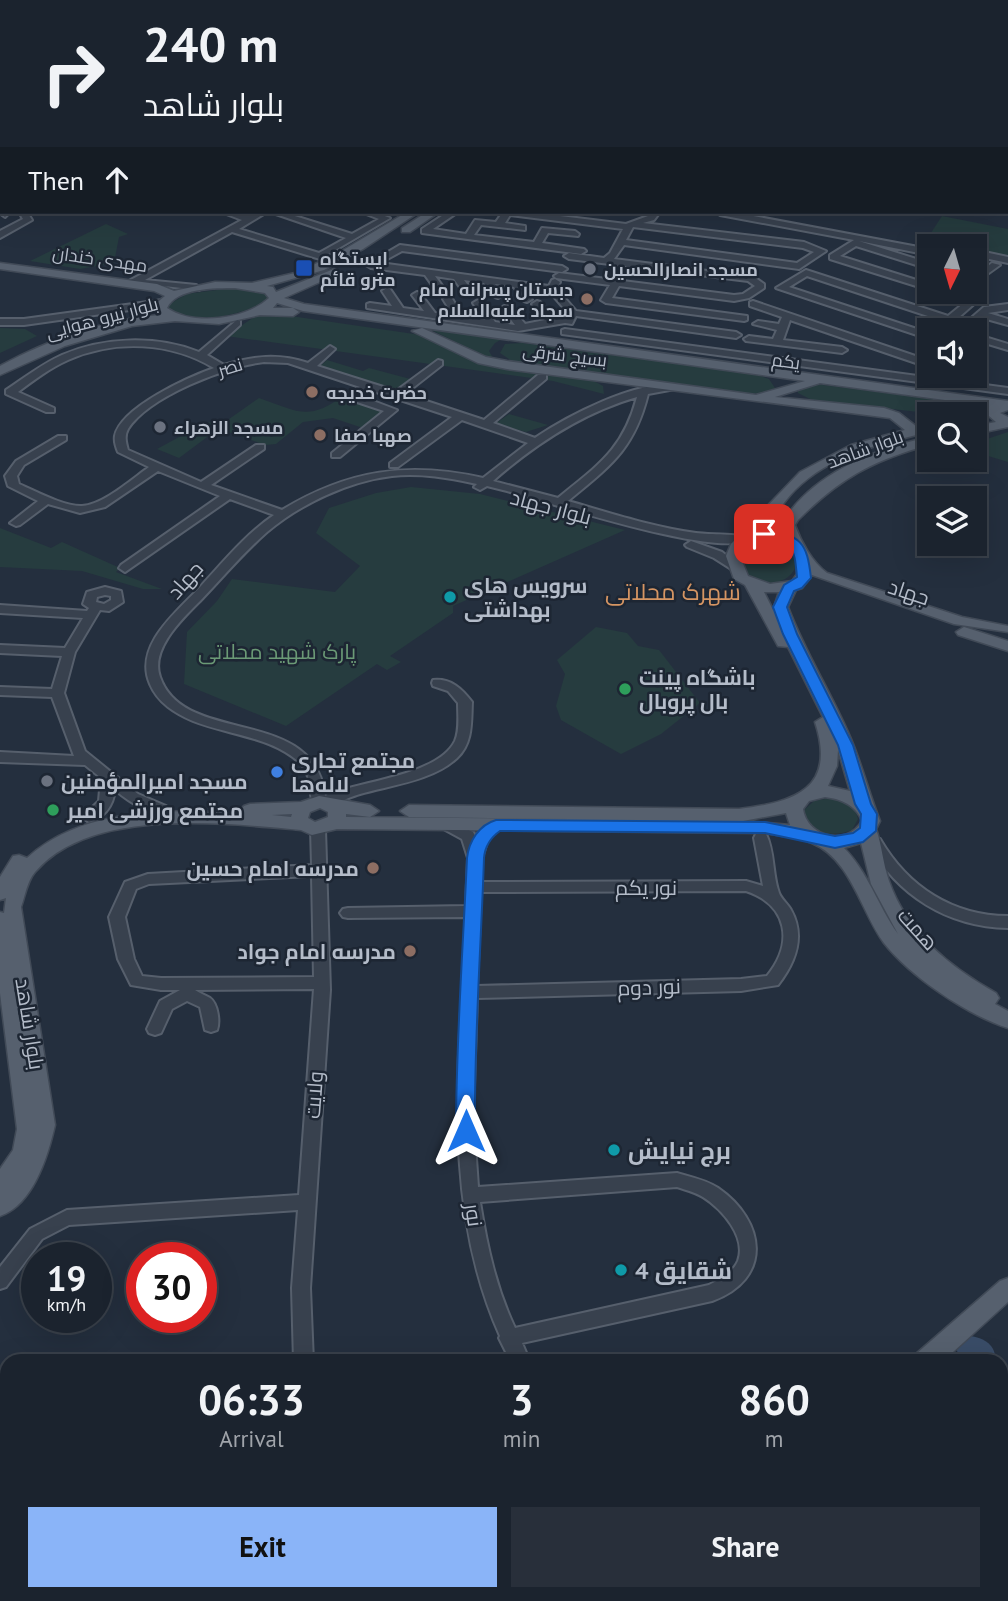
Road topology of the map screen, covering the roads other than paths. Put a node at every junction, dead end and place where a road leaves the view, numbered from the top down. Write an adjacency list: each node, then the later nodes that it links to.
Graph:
1 (24, 214): 20 (street)
2 (232, 214): 15 (street)
3 (258, 214): 15 (street)
4 (280, 214): 22 (street)
5 (372, 214): 22 (street)
6 (410, 214): 50 (main road, بلوار نیرو هوایی)
7 (432, 214): 58 (main road)
8 (451, 214): 21 (street)
9 (507, 214): 16 (street)
10 (533, 214): 14 (street)
11 (654, 214): 17 (street)
12 (730, 214): 26 (street)
13 (772, 214): 24 (street)
14 (583, 218): 17 (street); 25 (street)
15 (248, 219): 19 (street)
16 (499, 225): 18 (street); 21 (street)
17 (629, 225): 23 (street); 38 (street)
18 (522, 228)
19 (230, 229): 22 (street); 48 (street)
20 (0, 235)
21 (469, 236): 25 (street)
22 (353, 237)
23 (620, 242): 29 (street); 38 (street)
24 (917, 242)
25 (537, 245): 27 (street)
26 (917, 250)
27 (571, 253): 29 (street); 40 (street)
28 (987, 256): 30 (street)
29 (610, 258): 46 (street)
30 (1008, 260)
31 (917, 262): 47 (street)
32 (987, 263): 35 (street)
33 (0, 265): 48 (main road, مهدی خندان)
34 (371, 265): 37 (street); 40 (street); 42 (street)
35 (995, 265): 36 (street); 39 (street)
36 (1008, 267)
37 (400, 269): 41 (street); 44 (street)
38 (806, 269): 77 (street); 88 (street)
39 (987, 271)
40 (560, 272): 46 (street); 52 (street)
41 (428, 273): 43 (street); 80 (street)
42 (378, 274)
43 (457, 276): 45 (street); 54 (street)
44 (407, 278)
45 (487, 280): 49 (street); 57 (street)
46 (616, 283): 70 (street)
47 (917, 283)
48 (138, 284): 51 (street, مهدی خندان); 55 (main road, مهدی خندان); 63 (street)
49 (517, 284): 52 (street); 84 (street)
50 (247, 285): 51 (main road, بلوار نیرو هوایی); 58 (main road, بسیج شرقی)
51 (196, 288): 55 (main road, بلوار نیرو هوایی)
52 (552, 289): 73 (street)
53 (387, 291): 68 (street)
54 (468, 292)
55 (174, 295): 60 (main road, بلوار نیرو هوایی)
56 (417, 295): 72 (street)
57 (498, 295)
58 (275, 297): 67 (main road, بسیج شرقی); 69 (main road)
59 (478, 303): 85 (street)
60 (161, 304): 63 (street); 75 (main road); 102 (main road, بلوار نیرو هوایی)
61 (754, 304): 74 (street)
62 (969, 304): 78 (street)
63 (135, 305): 81 (street)
64 (370, 306): 68 (street)
65 (1008, 307): 71 (street)
66 (507, 308): 89 (street)
67 (301, 310): 69 (main road, بسیج شرقی); 89 (main road, بسیج شرقی); 105 (main road, بسیج شرقی)
68 (400, 311): 72 (street)
69 (258, 312): 75 (main road, بلوار نیرو هوایی)
70 (711, 314): 76 (street); 87 (street)
71 (981, 314): 79 (street); 82 (street)
72 (432, 316): 80 (street)
73 (572, 316): 84 (street); 87 (street); 92 (street)
74 (787, 316): 91 (street); 100 (street)
75 (174, 318): 109 (main road, بلوار نیرو هوایی)
76 (744, 318)
77 (944, 318)
78 (952, 318)
79 (976, 318)
80 (460, 320): 85 (street)
81 (0, 322)
82 (1008, 322)
83 (237, 323): 98 (street, نصر)
84 (552, 323): 89 (street)
85 (492, 324): 89 (street)
86 (758, 324): 91 (street)
87 (703, 331): 90 (street)
88 (917, 332)
89 (522, 333): 92 (main road, بسیج شرقی); 105 (main road)
90 (736, 335)
91 (780, 335): 93 (street); 97 (street)
92 (562, 337): 103 (main road, بسیج شرقی); 110 (main road, بسیج شرقی)
93 (749, 338)
94 (987, 341): 95 (street)
95 (1008, 347)
96 (330, 348): 106 (street)
97 (842, 350)
98 (203, 354): 107 (street); 123 (street)
99 (871, 355): 101 (street)
100 (917, 357)
101 (917, 359)
102 (0, 360)
103 (745, 361): 110 (main road, بسیج شرقی); 115 (street, یکم)
104 (438, 363): 119 (street)
105 (507, 365): 112 (main road, بسیج شرقی)
106 (310, 366): 107 (street, نصر); 114 (street, نصر)
107 (222, 368): 136 (street, نصر)
108 (917, 370): 115 (street)
109 (0, 371)
110 (769, 372): 113 (main road, بسیج شرقی); 115 (main road, بسیج شرقی)
111 (542, 377): 126 (street)
112 (604, 377): 116 (main road, بسیج شرقی); 121 (street)
113 (825, 382): 115 (main road, بسیج شرقی); 120 (main road)
114 (368, 386): 119 (street, نصر); 134 (street)
115 (902, 386): 118 (street, یکم); 122 (main road, بسیج شرقی)
116 (671, 387): 117 (street); 120 (main road, بسیج شرقی)
117 (644, 390): 121 (street); 142 (street)
118 (1008, 391)
119 (398, 396): 124 (street, نصر)
120 (756, 398): 129 (main road, بسیج شرقی)
121 (612, 401): 131 (street)
122 (1002, 407): 125 (main road)
123 (50, 410)
124 (460, 416): 126 (street, نصر); 135 (street)
125 (1008, 422): 127 (main road)
126 (485, 424): 131 (street, نصر)
127 (987, 427)
128 (917, 431): 129 (main road, بلوار شاهد)
129 (910, 432): 145 (main road, بلوار شاهد)
130 (62, 438): 141 (street)
131 (536, 444): 139 (street)
132 (917, 445): 146 (main road, بلوار شاهد)
133 (260, 447): 138 (street)
134 (336, 455)
135 (394, 465)
136 (155, 468): 138 (street, نصر); 141 (street)
137 (359, 482): 139 (street, بلوار جهاد); 143 (street, جهاد)
138 (202, 486): 140 (street, نصر)
139 (481, 486): 142 (street); 149 (street, بلوار جهاد)
140 (227, 496): 143 (street, نصر); 148 (street)
141 (46, 500): 144 (street)
142 (559, 503): 145 (street)
143 (283, 514): 168 (street, جهاد)
144 (16, 523)
145 (745, 538): 146 (main road); 149 (main road)
146 (794, 542): 147 (main road)
147 (804, 561): 151 (main road); 153 (main road, جهاد)
148 (125, 568)
149 (736, 569): 150 (main road)
150 (752, 585): 151 (main road); 165 (main road)
151 (793, 587): 154 (main road, جهاد); 170 (main road)
152 (0, 610): 156 (street)
153 (1005, 628): 154 (main road)
154 (1008, 646)
155 (0, 649): 156 (street)
156 (69, 652): 159 (street)
157 (438, 683): 168 (street)
158 (0, 691): 159 (street)
159 (57, 693): 160 (street)
160 (74, 745): 162 (street); 163 (street)
161 (0, 757): 162 (street)
162 (53, 758): 163 (street)
163 (90, 762): 164 (street)
164 (108, 778): 167 (street); 169 (street)
165 (815, 792): 166 (main road); 170 (main road)
166 (799, 801): 168 (main road, بلوار شاهد); 174 (main road)
167 (161, 809): 168 (main road, بلوار شاهد); 169 (main road, بلوار شاهد)
168 (319, 814): 171 (main road, بلوار شاهد); 177 (street, ولایت); 189 (main road, بلوار شاهد)
169 (89, 817): 180 (main road, بلوار شاهد)
170 (867, 819): 174 (main road); 175 (main road, همت); 185 (street)
171 (445, 824): 172 (main road, بلوار شاهد); 176 (street)
172 (496, 825): 174 (main road, بلوار شاهد); 176 (street)
173 (761, 838): 181 (street)
174 (816, 838): 178 (main road, همت)
175 (870, 854): 178 (main road); 190 (main road, همت)
176 (475, 858): 179 (street, نور)
177 (319, 870): 186 (street, ولایت); 187 (street)
178 (856, 875): 191 (main road, همت)
179 (475, 887): 181 (street, نور یکم); 182 (street, نور)
180 (0, 893)
181 (772, 895): 188 (street, نور دوم)
182 (473, 911): 183 (street); 188 (street, نور)
183 (348, 913)
184 (0, 919): 189 (main road, بلوار شاهد)
185 (1008, 922)
186 (322, 983): 187 (street); 196 (street, ولایت)
187 (188, 989): 192 (street); 193 (street)
188 (470, 992): 195 (street, نور)
189 (12, 997): 194 (main road, بلوار شاهد); 197 (main road, بلوار شاهد)
190 (1008, 1007)
191 (1008, 1020)
192 (211, 1026)
193 (155, 1029)
194 (0, 1187)
195 (472, 1195): 200 (street, نور); 200 (street)
196 (306, 1202): 198 (street); 201 (street, ولایت)
197 (0, 1207)
198 (0, 1281)
199 (1008, 1288): 203 (main road)
200 (508, 1338): 202 (street, نور)
201 (304, 1354)
202 (517, 1354)
203 (931, 1354)

